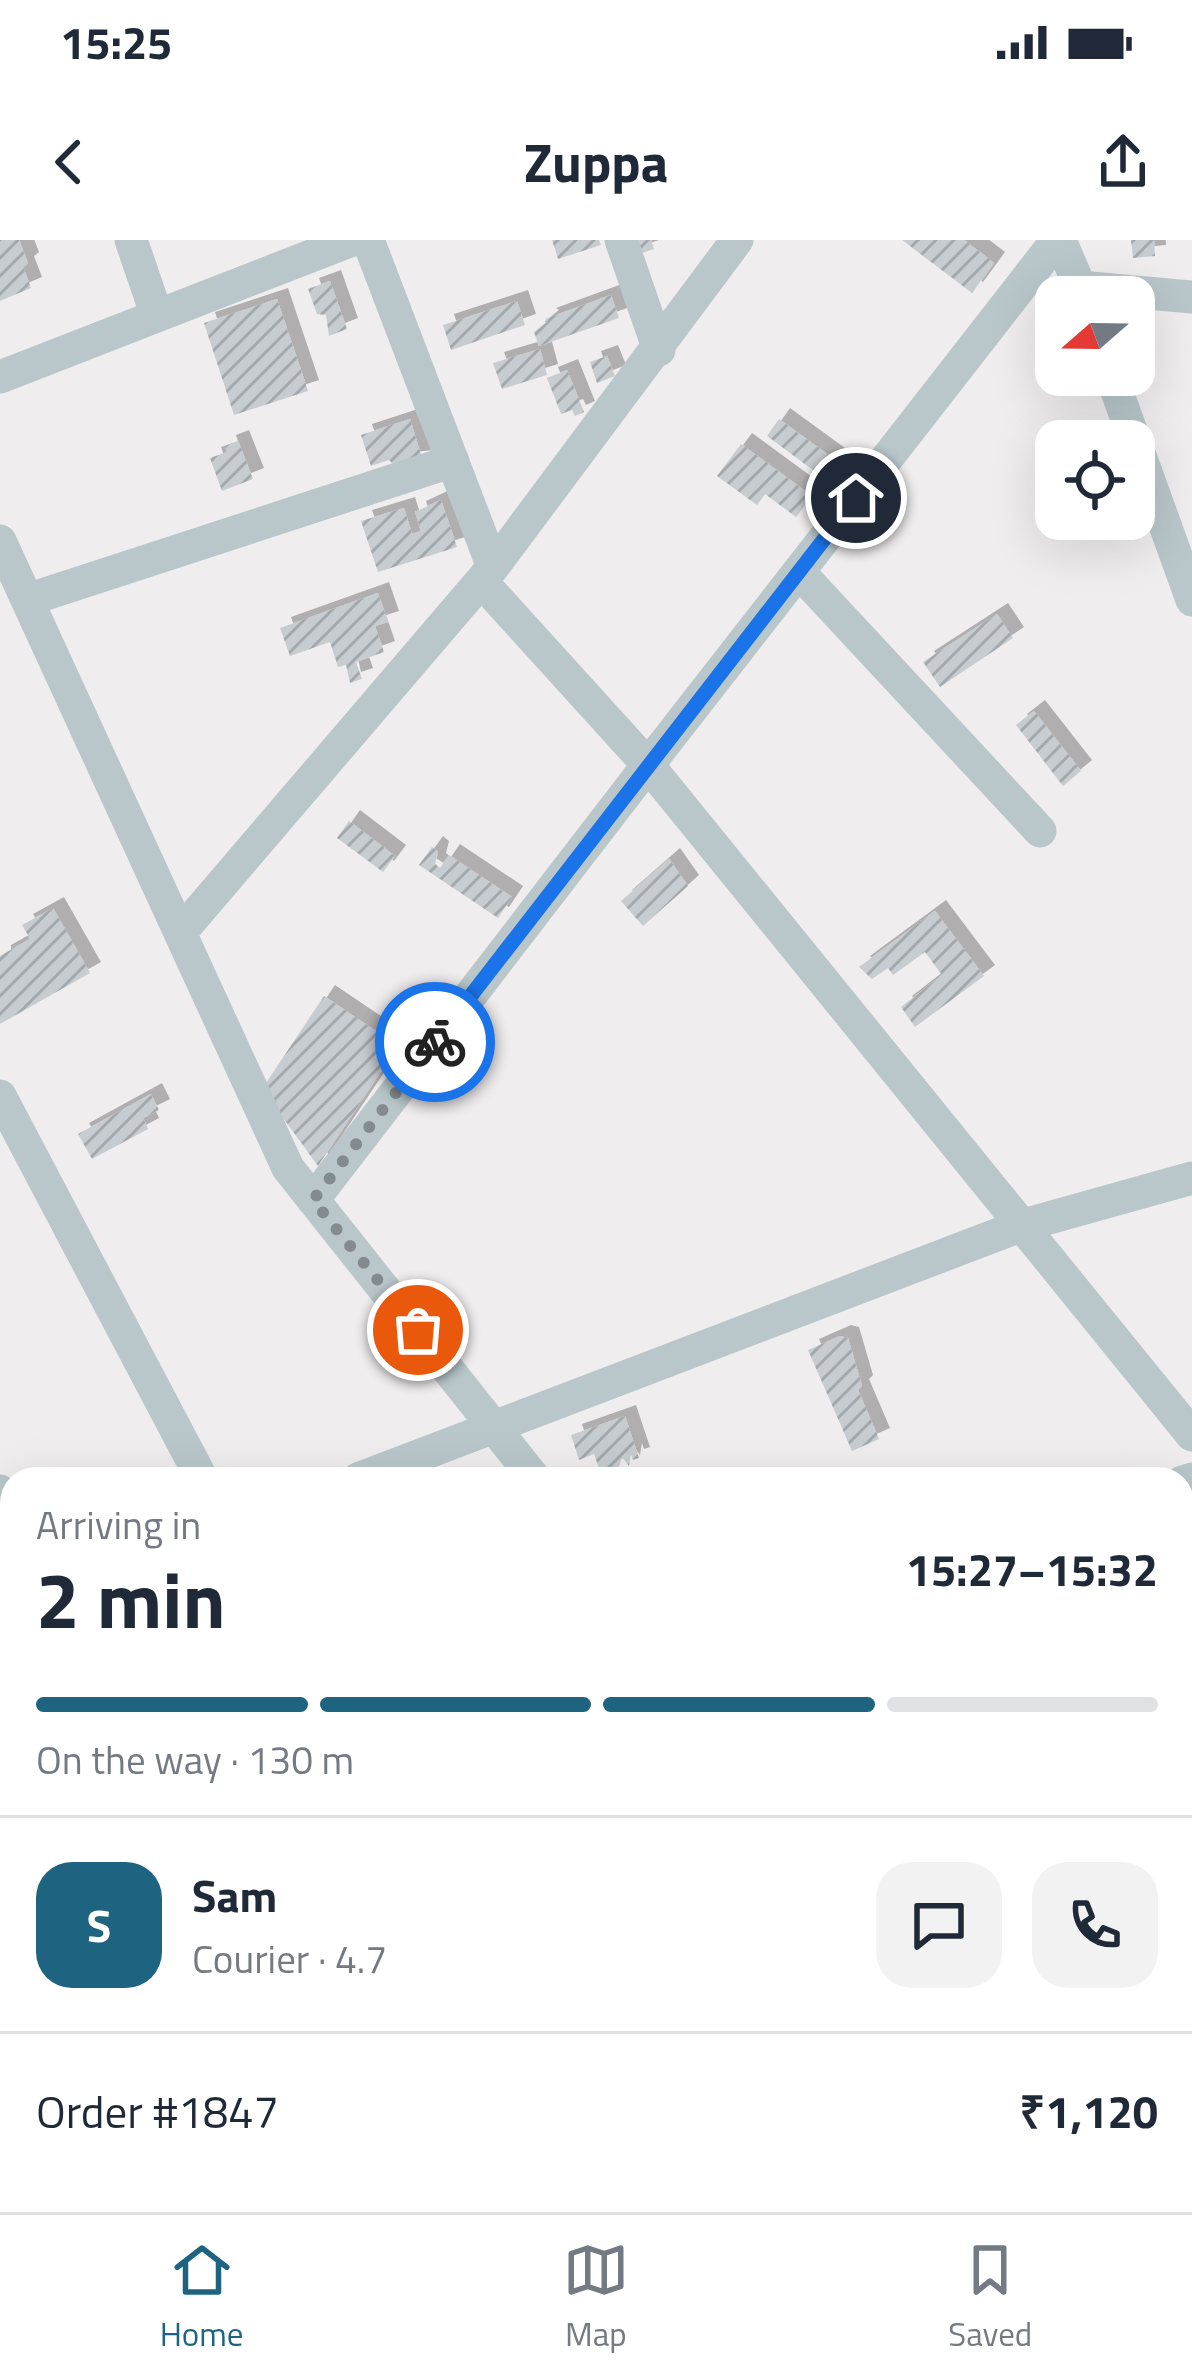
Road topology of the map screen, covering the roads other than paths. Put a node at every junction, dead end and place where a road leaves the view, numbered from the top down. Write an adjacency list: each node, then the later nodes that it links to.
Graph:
1 (131, 240): 10 (street)
2 (352, 240): 10 (street)
3 (368, 240): 14 (street)
4 (621, 240): 11 (street)
5 (737, 240): 11 (street)
6 (1058, 240): 7 (street); 16 (street)
7 (1075, 276)
8 (1155, 295): 9 (street)
9 (1192, 297)
10 (158, 316): 12 (street)
11 (658, 350): 17 (street)
12 (0, 377)
13 (1119, 396): 19 (street)
14 (453, 461): 17 (street); 18 (street)
15 (0, 541): 18 (street)
16 (799, 572): 20 (street); 21 (street)
17 (487, 574): 20 (street); 22 (street)
18 (27, 600): 22 (street)
19 (1192, 600)
20 (648, 765): 25 (street); 26 (street)
21 (1040, 831)
22 (180, 933): 25 (street)
23 (0, 1096): 29 (street)
24 (1192, 1178): 26 (street)
25 (313, 1200): 27 (street)
26 (1021, 1226): 27 (street); 28 (street)
27 (496, 1428): 30 (street); 31 (street)
28 (1192, 1436)
29 (196, 1467)
30 (390, 1467)
31 (526, 1467)

